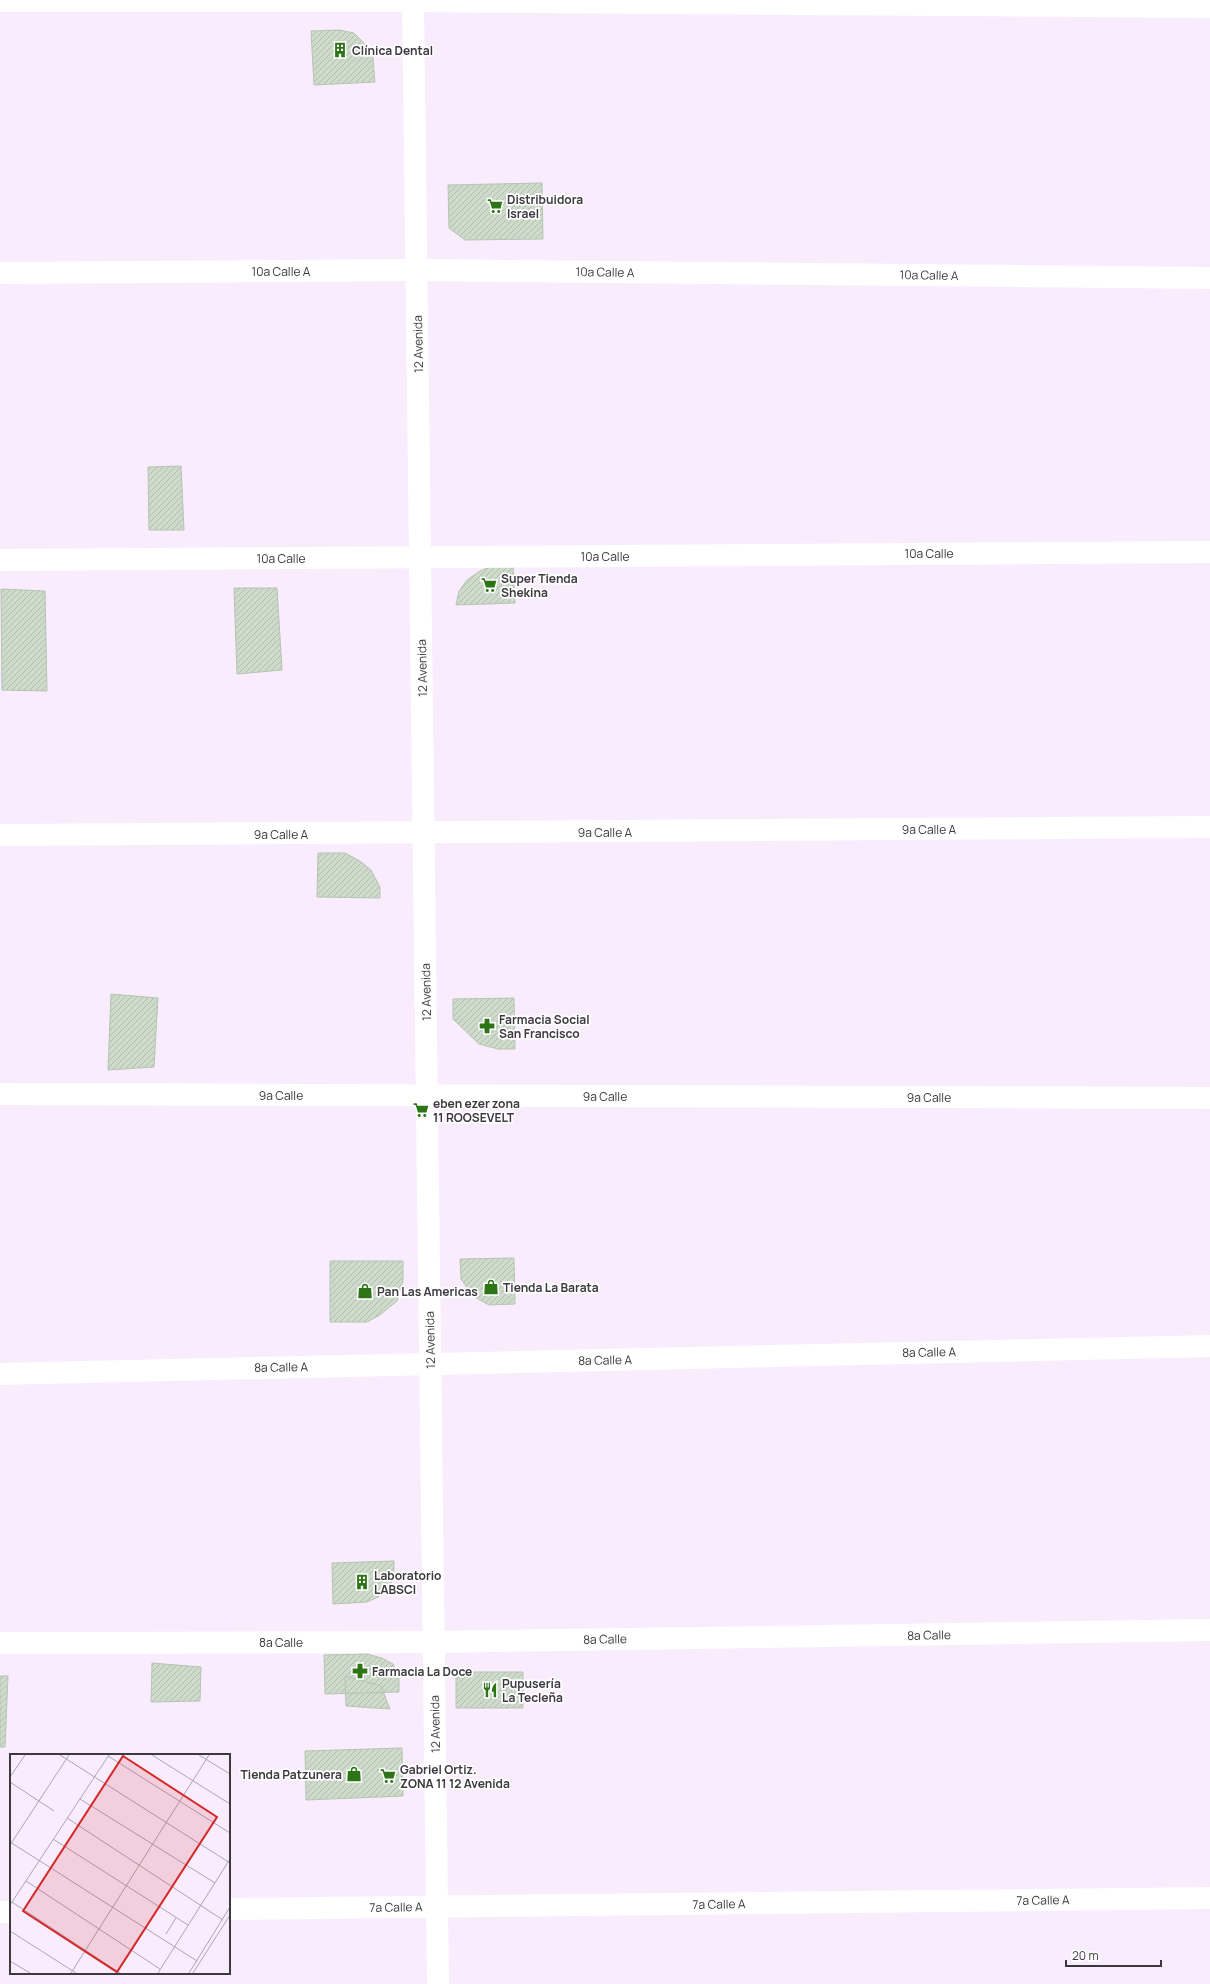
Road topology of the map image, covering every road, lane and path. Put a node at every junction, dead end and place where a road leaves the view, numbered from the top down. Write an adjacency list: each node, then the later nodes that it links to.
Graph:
1 (414, 0): 2 (street); 3 (street); 4 (street, 12 Avenida)
2 (0, 1)
3 (1210, 7)
4 (417, 270): 5 (street, 10a Calle A); 6 (street, 10a Calle A); 8 (street, 12 Avenida)
5 (0, 273)
6 (1210, 278)
7 (1210, 552): 8 (street, 10a Calle)
8 (421, 557): 9 (street, 10a Calle); 11 (street, 12 Avenida)
9 (0, 560)
10 (1210, 826): 11 (street, 9a Calle A)
11 (424, 833): 12 (street, 9a Calle A); 14 (street, 12 Avenida)
12 (0, 835)
13 (0, 1094): 14 (street, 9a Calle)
14 (427, 1096): 15 (street, 9a Calle); 17 (street, 12 Avenida)
15 (1210, 1098)
16 (1210, 1346): 17 (street, 8a Calle A)
17 (430, 1364): 18 (street, 8a Calle A); 20 (street, 12 Avenida)
18 (0, 1374)
19 (1210, 1630): 20 (street, 8a Calle)
20 (434, 1642): 21 (street, 8a Calle); 23 (street, 12 Avenida)
21 (0, 1643)
22 (1210, 1898): 23 (street, 7a Calle A)
23 (437, 1907): 24 (street, 7a Calle A); 25 (street, 12 Avenida)
24 (230, 1909)
25 (438, 1984)

